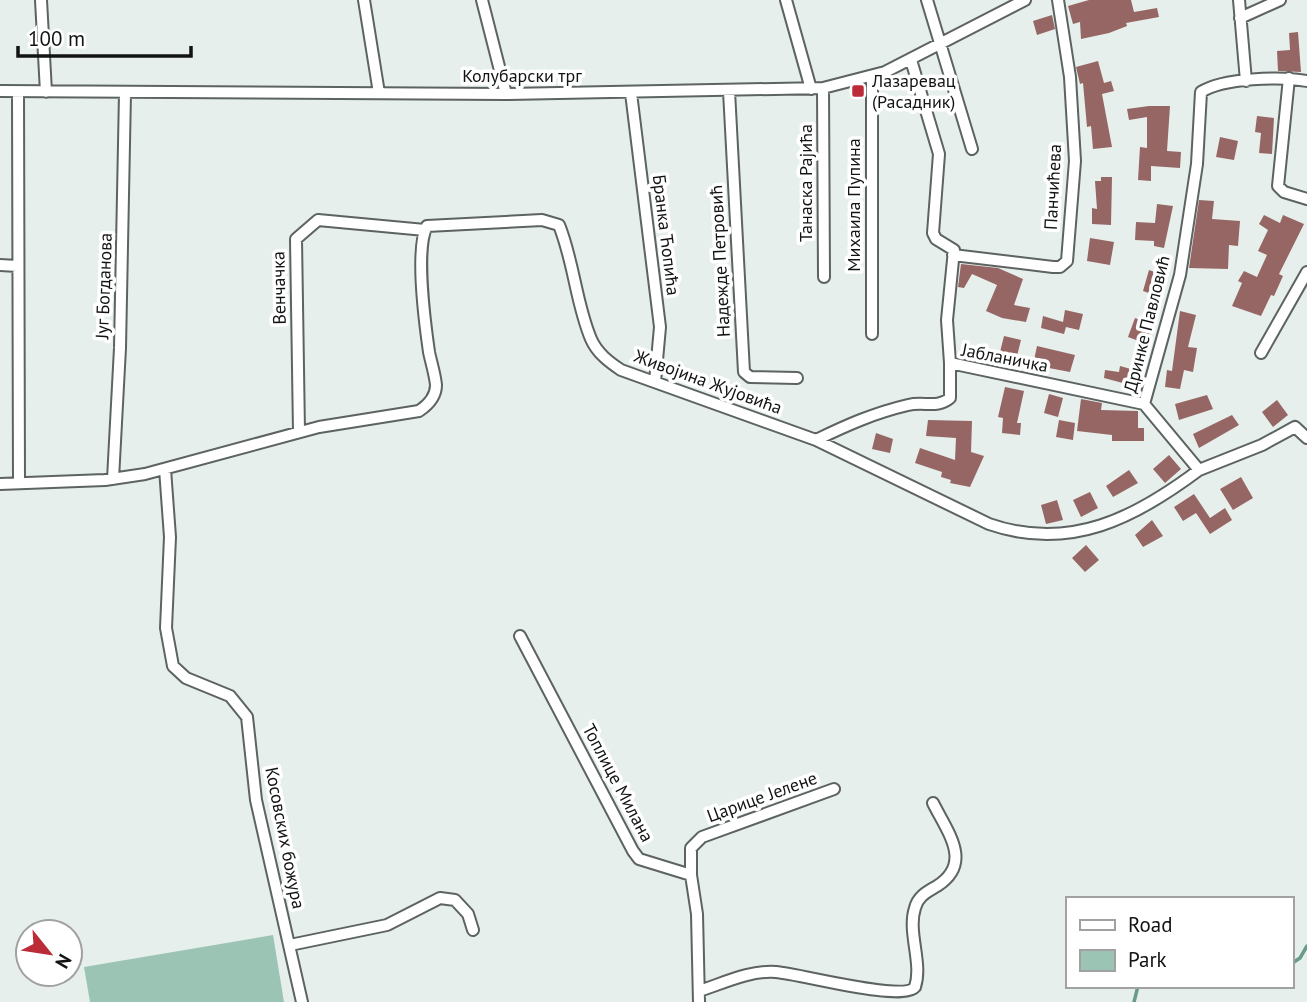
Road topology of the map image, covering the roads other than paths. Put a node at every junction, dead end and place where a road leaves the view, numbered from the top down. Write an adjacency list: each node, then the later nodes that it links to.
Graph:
1 (41, 0): 20 (street)
2 (364, 0): 23 (street)
3 (482, 0): 25 (street)
4 (786, 0): 17 (street, Танаска Рајића)
5 (927, 0): 11 (street)
6 (1025, 0): 11 (street, Колубарски трг)
7 (1058, 0): 29 (street, Панчићева)
8 (1239, 0): 10 (street)
9 (1280, 0): 10 (street)
10 (1240, 18): 15 (street)
11 (941, 44): 12 (street, Колубарски трг); 26 (street)
12 (911, 60): 13 (street, Колубарски трг); 29 (street)
13 (872, 76): 17 (street, Колубарски трг); 34 (street, Михаила Пупина)
14 (1289, 78): 15 (street, Дринке Павловић); 16 (street, Дринке Павловић); 27 (street)
15 (1246, 81): 39 (street, Дринке Павловић)
16 (1307, 81)
17 (817, 89): 21 (street, Колубарски трг); 33 (street, Танаска Рајића)
18 (0, 91): 19 (street, Колубарски трг)
19 (18, 92): 20 (street, Колубарски трг); 31 (street)
20 (46, 92): 22 (street, Колубарски трг)
21 (729, 92): 24 (street, Колубарски трг); 37 (street, Надежде Петровић)
22 (125, 93): 23 (street, Колубарски трг); 45 (street, Југ Богданова)
23 (379, 93): 25 (street, Колубарски трг)
24 (631, 93): 25 (street, Колубарски трг); 38 (street, Бранка Ћопића)
25 (506, 94)
26 (972, 149)
27 (1307, 199)
28 (425, 230): 38 (street, Живојина Жујовића); 40 (street); 40 (street, Венчачка)
29 (953, 255): 36 (street)
30 (0, 265): 31 (street)
31 (17, 265): 46 (street)
32 (1307, 272): 35 (street)
33 (824, 277)
34 (872, 334)
35 (1261, 354)
36 (950, 363): 39 (street, Јабланичка); 42 (street, Јабланичка)
37 (797, 378)
38 (655, 382): 42 (street, Живојина Жујовића)
39 (1144, 404): 44 (street, Дринке Павловић)
40 (299, 432): 43 (street)
41 (1307, 438): 44 (street)
42 (816, 440): 44 (street, Живојина Жујовића)
43 (165, 469): 45 (street); 53 (street, Косовских божура)
44 (1199, 470)
45 (113, 479): 46 (street)
46 (19, 483): 47 (street)
47 (0, 484)
48 (520, 636): 51 (street, Топлице Милана)
49 (834, 789): 51 (street, Царице Јелене)
50 (933, 803): 54 (street)
51 (691, 875): 54 (street)
52 (473, 930): 53 (street)
53 (290, 945): 55 (street, Косовских божура)
54 (699, 997)
55 (302, 1002)

